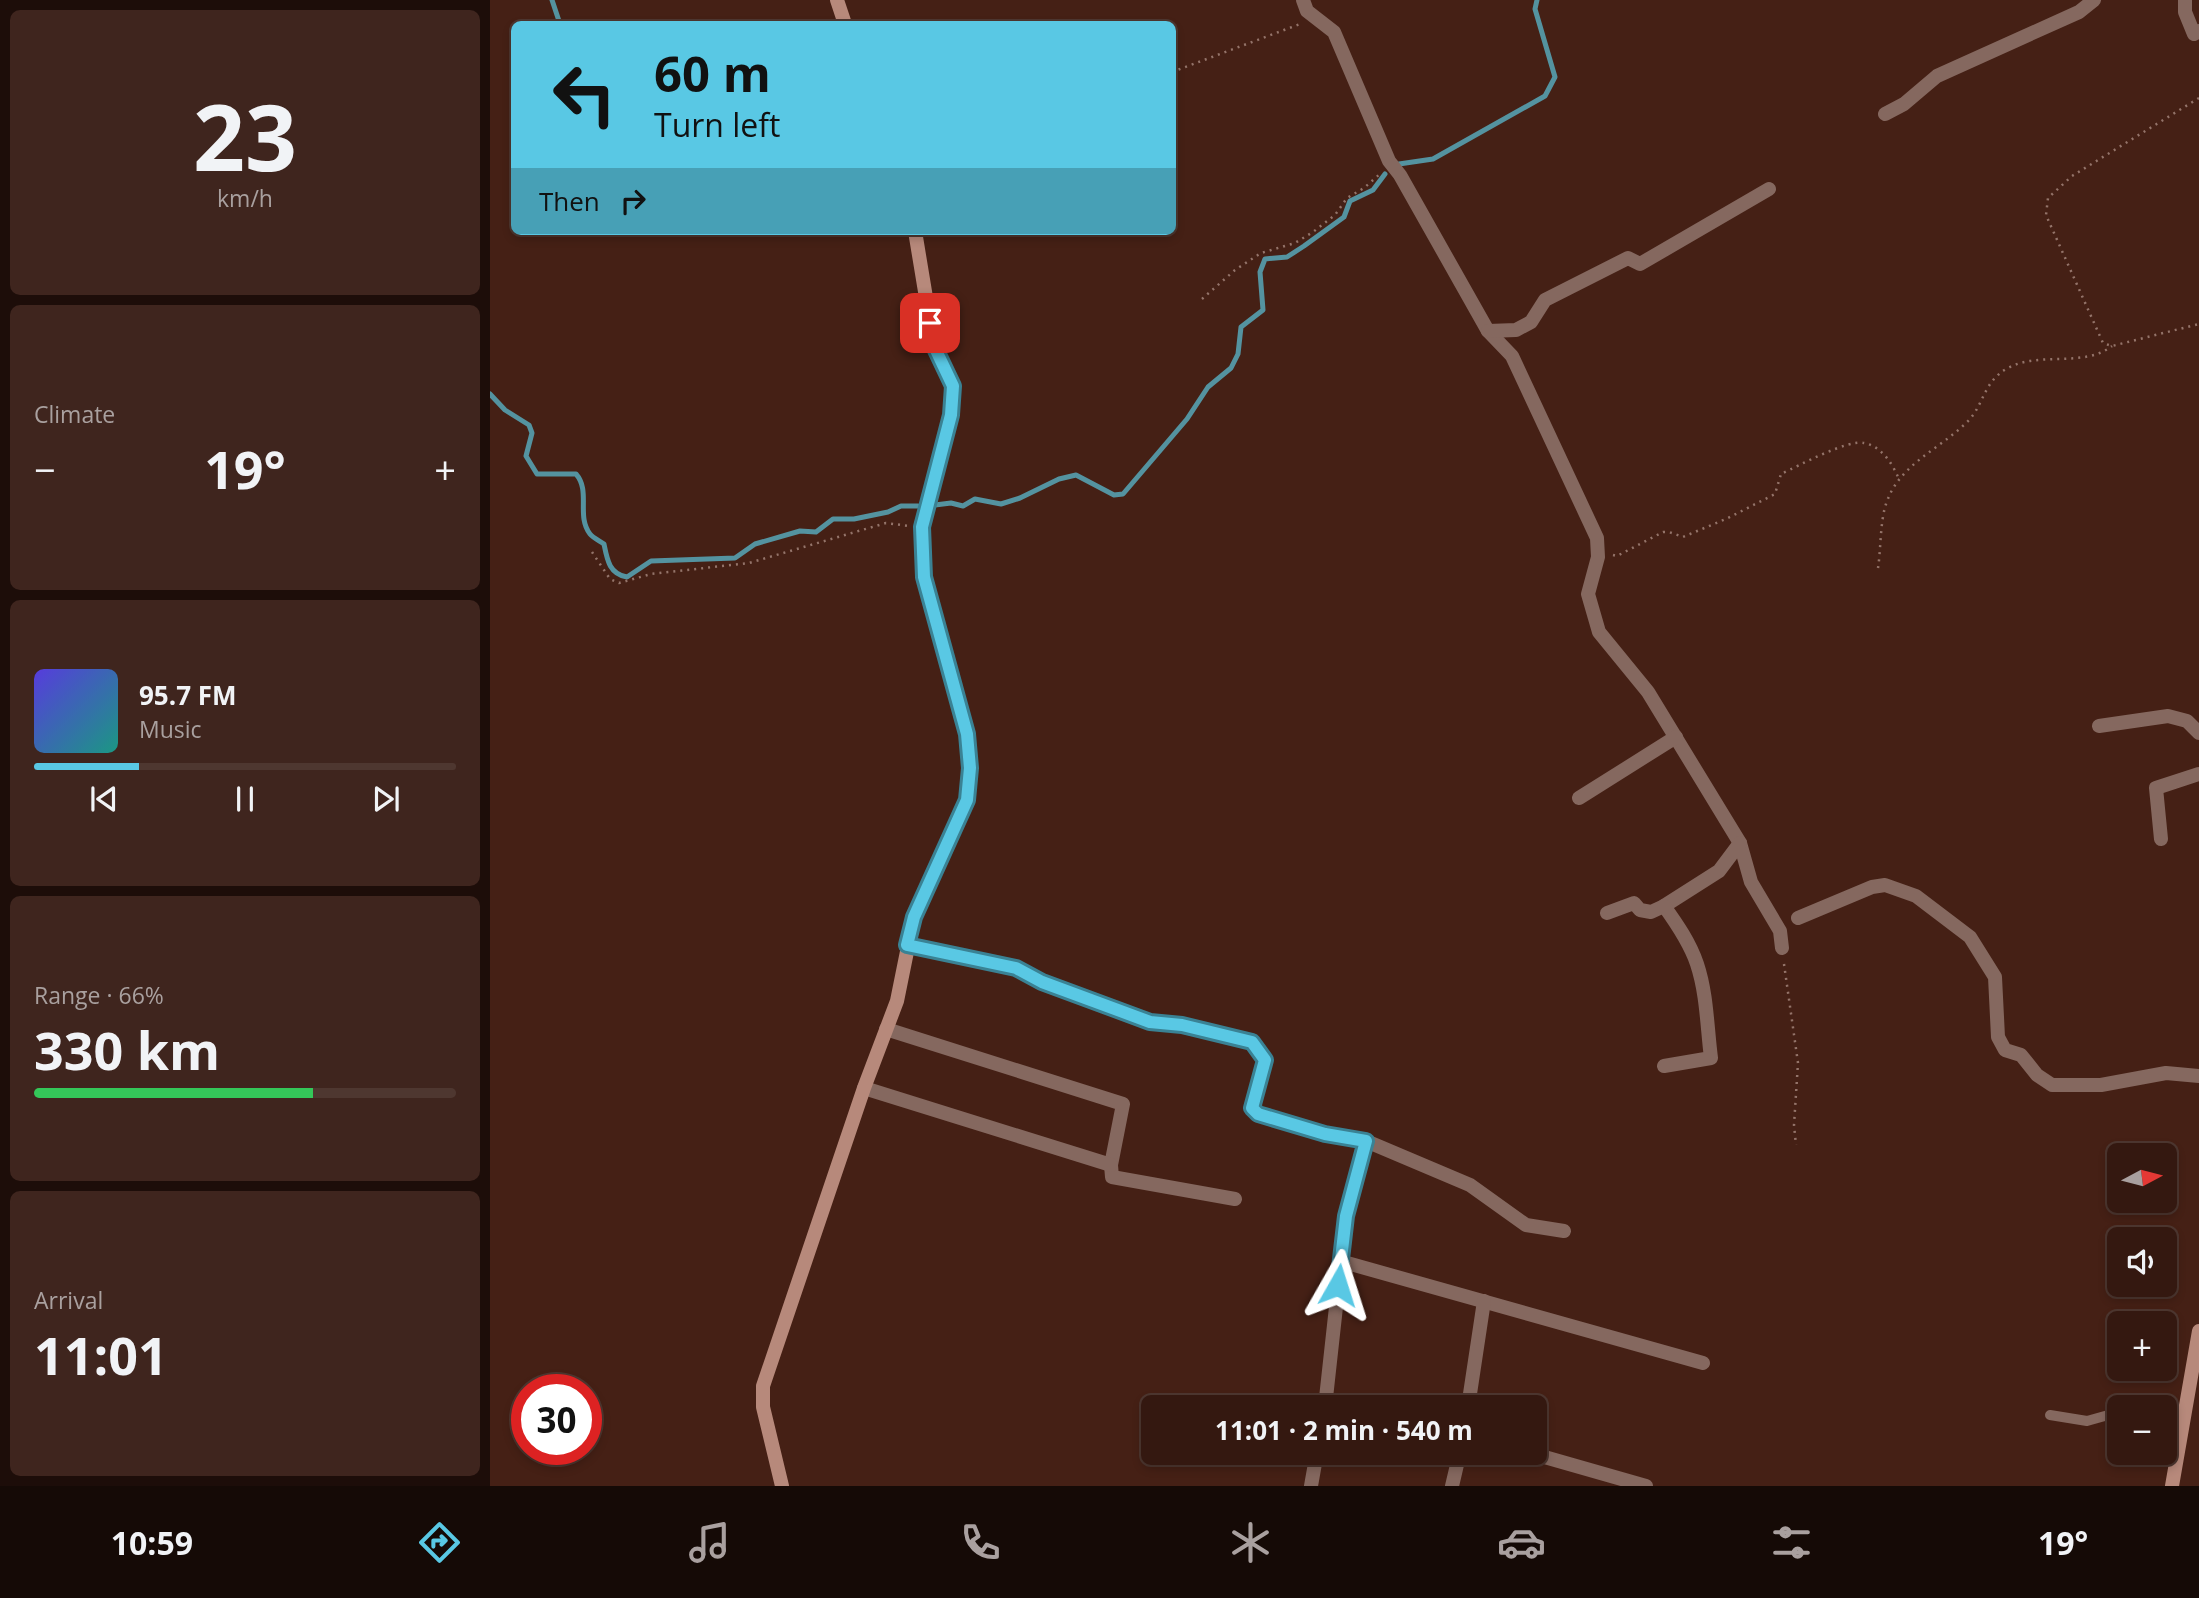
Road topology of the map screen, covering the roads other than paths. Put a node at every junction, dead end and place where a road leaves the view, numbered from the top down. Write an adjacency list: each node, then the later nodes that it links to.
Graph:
1 (837, 0): 5 (street)
2 (1303, 0): 10 (street)
3 (2094, 0): 7 (street)
4 (2189, 7): 6 (street)
5 (844, 21)
6 (2199, 31)
7 (1885, 114)
8 (1769, 189): 10 (street)
9 (916, 235): 21 (street)
10 (1488, 331): 13 (street)
11 (2099, 726): 12 (street)
12 (2199, 733)
13 (1675, 737): 15 (street); 17 (street)
14 (2199, 774): 16 (street)
15 (1578, 798)
16 (2161, 839)
17 (1740, 843): 18 (street); 22 (street)
18 (1664, 906): 19 (street); 24 (street)
19 (1607, 914)
20 (1798, 918): 25 (street)
21 (907, 945): 23 (street); 27 (street)
22 (1782, 948)
23 (886, 1029): 26 (street); 28 (street)
24 (1664, 1066)
25 (2199, 1076)
26 (864, 1088): 28 (street); 44 (street)
27 (1366, 1141): 30 (street); 31 (street)
28 (1111, 1165): 29 (street)
29 (1235, 1199)
30 (1564, 1231)
31 (1340, 1261): 32 (street); 35 (street)
32 (1484, 1301): 34 (street); 36 (street)
33 (2199, 1331): 38 (street)
34 (1703, 1363)
35 (1326, 1395)
36 (1470, 1395)
37 (2177, 1410): 38 (lane)
38 (2184, 1411): 48 (street)
39 (2050, 1415): 40 (lane)
40 (2107, 1416)
41 (1547, 1458): 47 (street)
42 (1315, 1465): 45 (street)
43 (1457, 1465): 46 (street)
44 (782, 1486)
45 (1311, 1486)
46 (1452, 1486)
47 (1646, 1486)
48 (2172, 1486)

